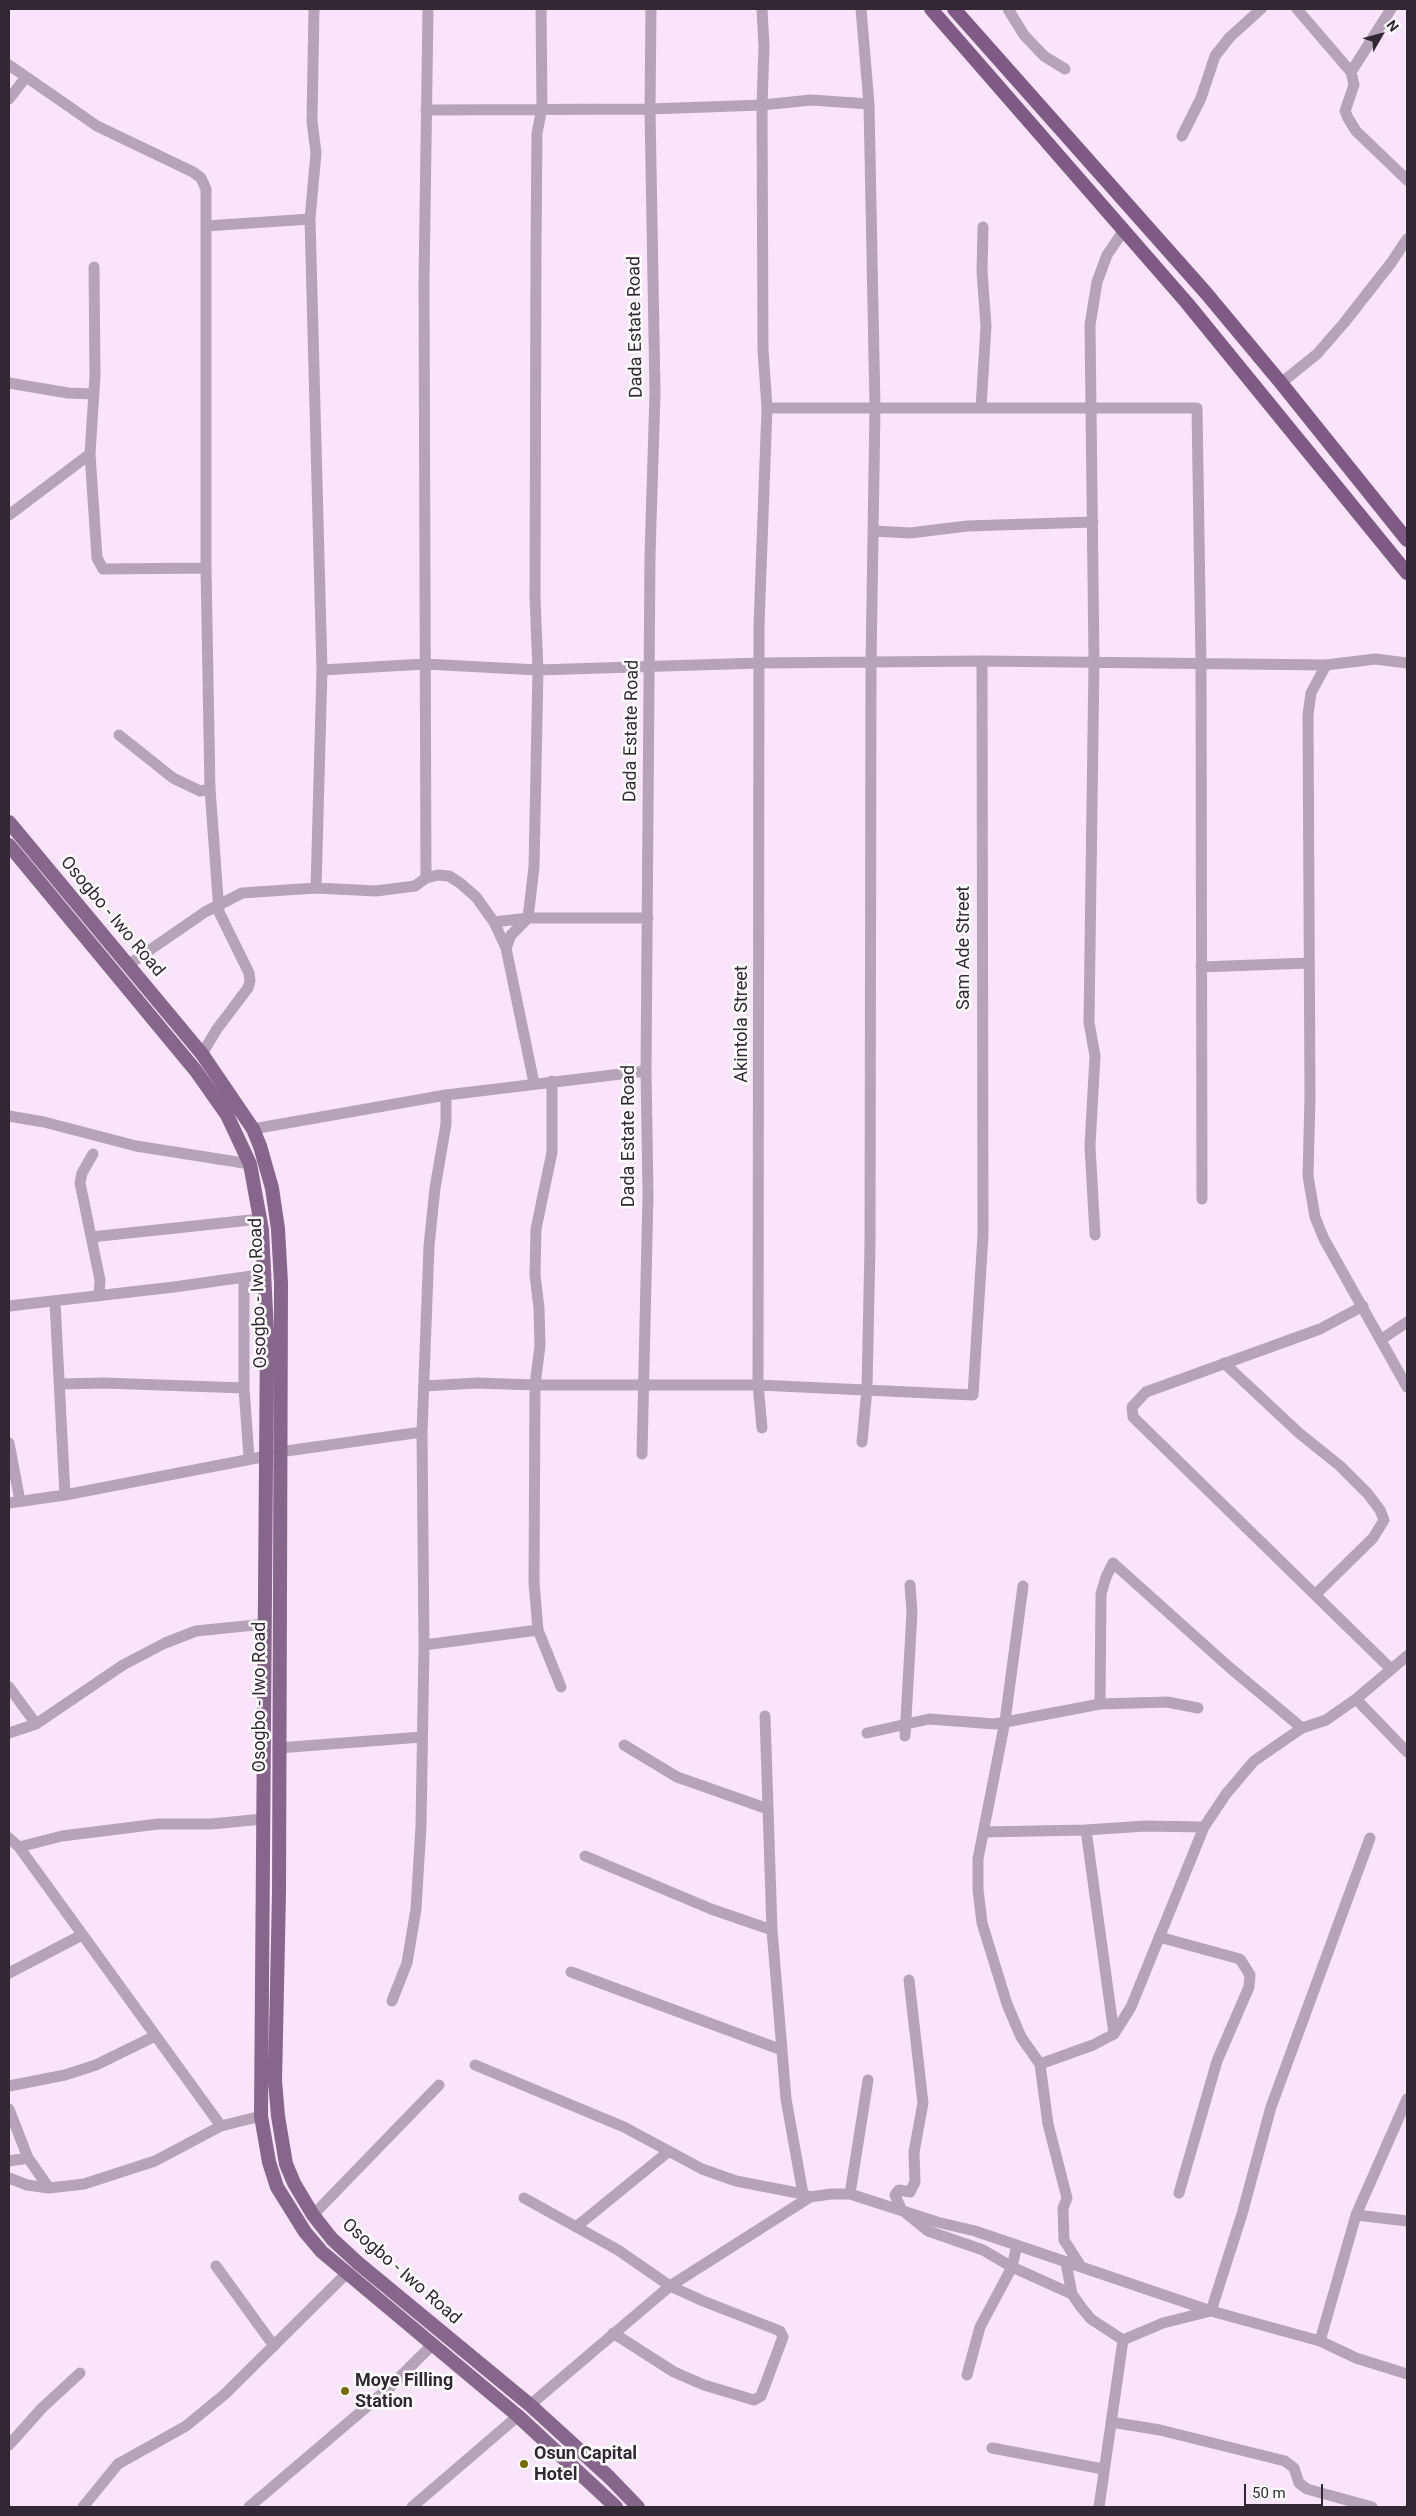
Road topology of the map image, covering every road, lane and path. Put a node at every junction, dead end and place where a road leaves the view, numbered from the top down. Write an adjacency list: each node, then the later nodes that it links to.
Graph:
1 (314, 9): 25 (street)
2 (428, 9): 22 (street)
3 (541, 9): 20 (street)
4 (651, 9): 21 (street, Dada Estate Road)
5 (762, 9): 19 (street, Akintola Street)
6 (861, 9): 18 (street)
7 (931, 9): 28 (highway)
8 (954, 9): 32 (highway)
9 (1008, 9): 14 (street)
10 (1261, 9): 23 (street)
11 (1297, 9): 15 (street)
12 (1391, 9): 15 (street)
13 (9, 65): 16 (street)
14 (1065, 69)
15 (1351, 72): 24 (street)
16 (26, 77): 17 (street); 26 (street)
17 (9, 100)
18 (869, 104): 19 (street); 36 (street)
19 (762, 106): 21 (street); 35 (street, Akintola Street)
20 (542, 108): 21 (street); 22 (street); 55 (street)
21 (650, 109): 53 (street, Dada Estate Road)
22 (426, 110): 50 (street)
23 (1182, 136)
24 (1407, 180)
25 (310, 219): 26 (street); 54 (street)
26 (206, 226): 43 (street)
27 (983, 227): 37 (street)
28 (1124, 230): 34 (street); 44 (highway)
29 (1407, 239): 32 (street)
30 (94, 267): 33 (street)
31 (9, 383): 33 (street)
32 (1281, 383): 42 (highway)
33 (94, 394): 38 (street)
34 (1092, 406): 37 (street); 40 (street); 48 (street)
35 (767, 408): 36 (street); 47 (street, Akintola Street)
36 (875, 408): 37 (street); 41 (street)
37 (981, 408)
38 (90, 454): 39 (street); 43 (street)
39 (9, 514)
40 (1093, 522): 41 (street); 46 (street)
41 (874, 531): 51 (street)
42 (1407, 540)
43 (206, 568): 57 (street)
44 (1407, 574)
45 (982, 661): 46 (street); 51 (street); 99 (street, Sam Ade Street)
46 (1094, 662): 48 (street); 81 (street)
47 (760, 663): 51 (street); 53 (street); 95 (street, Akintola Street)
48 (1201, 663): 52 (street); 69 (street)
49 (1407, 663): 52 (street)
50 (425, 664): 54 (street); 55 (street); 60 (street)
51 (871, 664): 99 (street)
52 (1326, 666): 67 (street)
53 (650, 668): 55 (street); 64 (street, Dada Estate Road)
54 (322, 670): 61 (street)
55 (538, 670): 63 (street)
56 (119, 735): 57 (street)
57 (210, 789): 62 (street)
58 (9, 822): 68 (main road, Osogbo - Iwo Road)
59 (9, 845): 78 (main road, Osogbo - Iwo Road)
60 (426, 878): 61 (street); 65 (street)
61 (316, 888): 62 (street)
62 (218, 904): 68 (street); 70 (street)
63 (528, 918): 64 (street); 65 (street); 66 (street)
64 (648, 918): 71 (street, Dada Estate Road)
65 (494, 922): 66 (street)
66 (506, 948): 73 (street)
67 (1308, 963): 69 (street); 88 (street)
68 (128, 965): 70 (main road, Osogbo - Iwo Road)
69 (1201, 967): 79 (street)
70 (202, 1054): 76 (main road, Osogbo - Iwo Road)
71 (646, 1071): 72 (street); 94 (street, Dada Estate Road)
72 (552, 1080): 73 (street); 93 (street)
73 (534, 1083): 74 (street)
74 (446, 1095): 76 (street); 96 (street)
75 (9, 1116): 78 (street)
76 (253, 1129): 104 (main road, Osogbo - Iwo Road)
77 (94, 1154): 82 (street)
78 (250, 1164): 80 (main road, Osogbo - Iwo Road)
79 (1202, 1199)
80 (260, 1219): 82 (street); 83 (main road, Osogbo - Iwo Road)
81 (1096, 1235)
82 (92, 1237): 85 (street)
83 (266, 1274): 84 (street); 104 (main road, Osogbo - Iwo Road)
84 (244, 1278): 85 (street); 98 (street)
85 (99, 1296): 86 (street)
86 (55, 1302): 87 (street); 92 (street)
87 (9, 1306)
88 (1363, 1306): 90 (street); 91 (street)
89 (1407, 1322): 90 (street)
90 (1382, 1339): 97 (street)
91 (1224, 1363): 111 (street); 111 (street)
92 (60, 1384): 98 (street); 107 (street)
93 (535, 1385): 94 (street); 96 (street); 113 (street)
94 (642, 1385): 95 (street); 105 (street, Dada Estate Road)
95 (758, 1385): 99 (street); 100 (street, Akintola Street)
96 (424, 1386): 101 (street)
97 (1407, 1387)
98 (244, 1388): 106 (street)
99 (867, 1390): 102 (street)
100 (762, 1428)
101 (422, 1432): 104 (street); 114 (street)
102 (862, 1442)
103 (9, 1443): 108 (street)
104 (273, 1454): 106 (street); 112 (main road, Osogbo - Iwo Road); 132 (main road, Osogbo - Iwo Road)
105 (642, 1454)
106 (249, 1458): 107 (street)
107 (65, 1494): 108 (street)
108 (14, 1502)
109 (910, 1585): 125 (street)
110 (1023, 1586): 123 (street)
111 (1315, 1595): 116 (street)
112 (265, 1624): 124 (street); 135 (main road, Osogbo - Iwo Road)
113 (538, 1630): 114 (street); 118 (street)
114 (424, 1646): 130 (street)
115 (1407, 1656): 116 (street)
116 (1391, 1669): 119 (street)
117 (9, 1687): 124 (street)
118 (561, 1687)
119 (1356, 1699): 126 (street); 133 (street)
120 (1100, 1704): 121 (street); 123 (street); 126 (street)
121 (1198, 1708)
122 (765, 1716): 134 (street)
123 (1005, 1721): 125 (street); 138 (street)
124 (36, 1724): 128 (street)
125 (905, 1724): 127 (street); 129 (street)
126 (1302, 1728): 136 (street)
127 (867, 1732)
128 (9, 1733)
129 (905, 1736)
130 (422, 1737): 132 (street); 149 (street)
131 (624, 1745): 134 (street)
132 (278, 1748): 172 (main road, Osogbo - Iwo Road)
133 (1407, 1752)
134 (768, 1809): 143 (street)
135 (263, 1819): 141 (street); 160 (main road, Osogbo - Iwo Road)
136 (1204, 1827): 137 (street); 145 (street)
137 (1086, 1830): 138 (street); 150 (street)
138 (984, 1832): 153 (street)
139 (9, 1838): 141 (street)
140 (1370, 1838): 186 (street)
141 (19, 1847): 144 (street)
142 (585, 1856): 143 (street)
143 (772, 1930): 152 (street)
144 (82, 1935): 146 (street); 151 (street)
145 (1159, 1936): 150 (street); 167 (street)
146 (9, 1972)
147 (570, 1972): 152 (street)
148 (909, 1980): 171 (street)
149 (392, 2001)
150 (1114, 2034): 153 (street)
151 (155, 2036): 157 (street); 161 (street)
152 (782, 2050): 169 (street)
153 (1040, 2064): 176 (street)
154 (475, 2065): 162 (street)
155 (868, 2080): 168 (street)
156 (439, 2085): 172 (street)
157 (9, 2086)
158 (1407, 2099): 173 (street)
159 (9, 2109): 163 (street)
160 (261, 2116): 161 (street); 183 (main road, Osogbo - Iwo Road)
161 (221, 2126): 166 (street)
162 (668, 2152): 169 (street); 175 (street)
163 (28, 2158): 164 (street); 166 (street)
164 (9, 2161)
165 (9, 2178): 166 (street)
166 (49, 2188)
167 (1179, 2193)
168 (850, 2194): 169 (street); 171 (street)
169 (807, 2196): 184 (street)
170 (524, 2198): 175 (street)
171 (900, 2210): 177 (street); 182 (street)
172 (313, 2215): 195 (main road, Osogbo - Iwo Road)
173 (1356, 2215): 174 (street); 189 (street)
174 (1407, 2221)
175 (576, 2227): 184 (street)
176 (1064, 2240): 178 (street); 180 (street)
177 (1017, 2245): 178 (street); 182 (street)
178 (1053, 2258): 179 (street)
179 (1066, 2263): 180 (street); 185 (street)
180 (1080, 2265): 186 (street)
181 (216, 2266): 191 (street)
182 (1012, 2268): 185 (street); 194 (street)
183 (347, 2273): 190 (main road, Osogbo - Iwo Road); 191 (street)
184 (670, 2286): 187 (street); 187 (street)
185 (1072, 2294): 188 (street)
186 (1211, 2311): 188 (street); 189 (street)
187 (613, 2333): 195 (street)
188 (1123, 2340): 197 (street)
189 (1320, 2340): 193 (street)
190 (433, 2344): 196 (main road, Osogbo - Iwo Road); 203 (street)
191 (274, 2346): 202 (street)
192 (80, 2373): 198 (street)
193 (1407, 2374)
194 (967, 2375)
195 (530, 2405): 205 (main road, Osogbo - Iwo Road)
196 (518, 2416): 201 (street); 204 (main road, Osogbo - Iwo Road)
197 (1111, 2422): 200 (street); 207 (street)
198 (9, 2445)
199 (992, 2448): 200 (street)
200 (1103, 2469): 206 (street)
201 (420, 2505)
202 (84, 2507)
203 (249, 2507)
204 (616, 2507)
205 (638, 2507)
206 (1099, 2507)
207 (1372, 2507)

